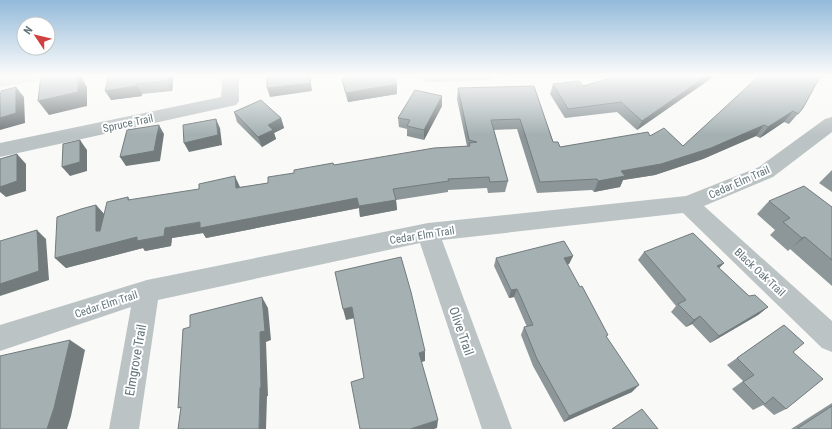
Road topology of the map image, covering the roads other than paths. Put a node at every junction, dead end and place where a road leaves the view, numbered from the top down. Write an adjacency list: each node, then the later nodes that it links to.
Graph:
1 (230, 95): 3 (street, Spruce Trail)
2 (832, 125): 4 (street, Cedar Elm Trail)
3 (0, 150)
4 (688, 204): 5 (street, Cedar Elm Trail); 8 (street, Black Oak Trail)
5 (428, 232): 6 (street, Cedar Elm Trail); 10 (street, Olive Trail)
6 (147, 291): 7 (street, Cedar Elm Trail); 9 (street, Elmgrove Trail)
7 (0, 338)
8 (832, 339)
9 (124, 429)
10 (497, 429)

